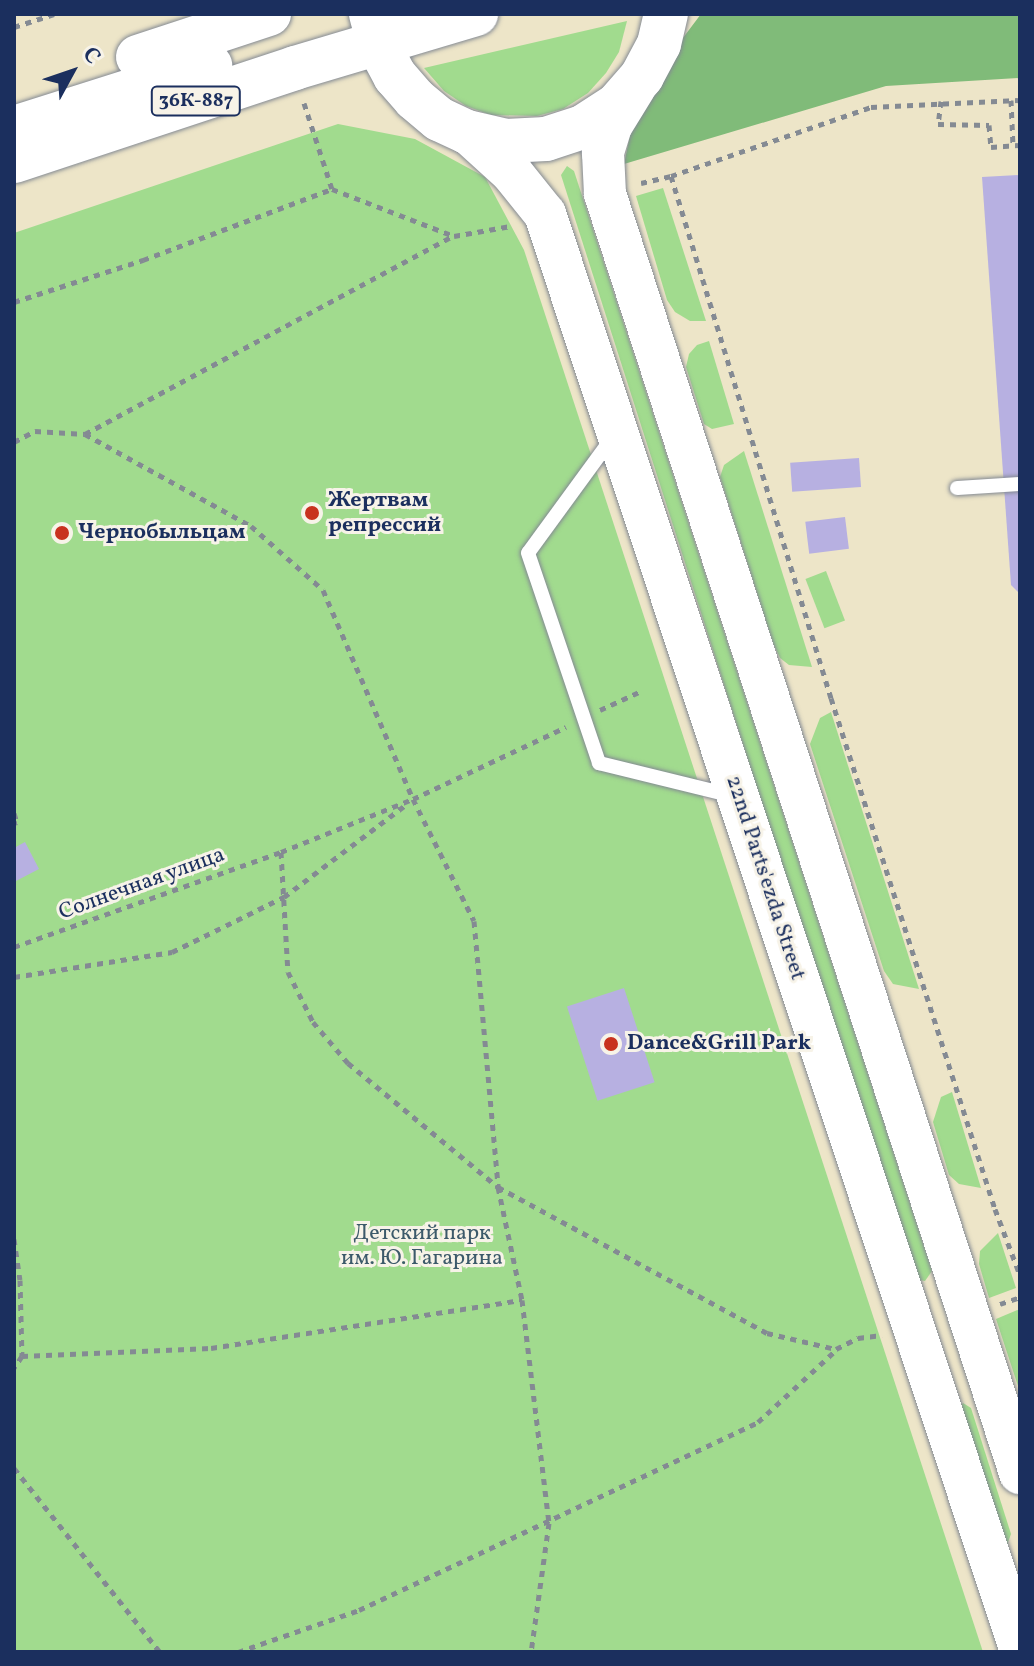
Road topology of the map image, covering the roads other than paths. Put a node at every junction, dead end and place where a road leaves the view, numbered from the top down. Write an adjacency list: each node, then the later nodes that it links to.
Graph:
1 (269, 14): 6 (main road, 36К-887)
2 (476, 14): 4 (main road, 36К-887)
3 (666, 14): 5 (main road)
4 (377, 22): 7 (main road, 36К-887); 8 (main road); 9 (main road, 36К-887)
5 (642, 76): 8 (main road); 14 (street)
6 (14, 99)
7 (14, 128)
8 (467, 132): 10 (street, 22nd Parts'ezda Street)
9 (14, 161)
10 (616, 433): 13 (street, 22nd Parts'ezda Street); 13 (lane)
11 (1020, 484): 12 (lane)
12 (957, 488)
13 (738, 797): 15 (street, 22nd Parts'ezda Street)
14 (958, 1282): 15 (street); 16 (street)
15 (904, 1298): 17 (street, 22nd Parts'ezda Street)
16 (988, 1373): 17 (street); 18 (street)
17 (934, 1388): 19 (street, 22nd Parts'ezda Street)
18 (1020, 1473)
19 (1017, 1629)

